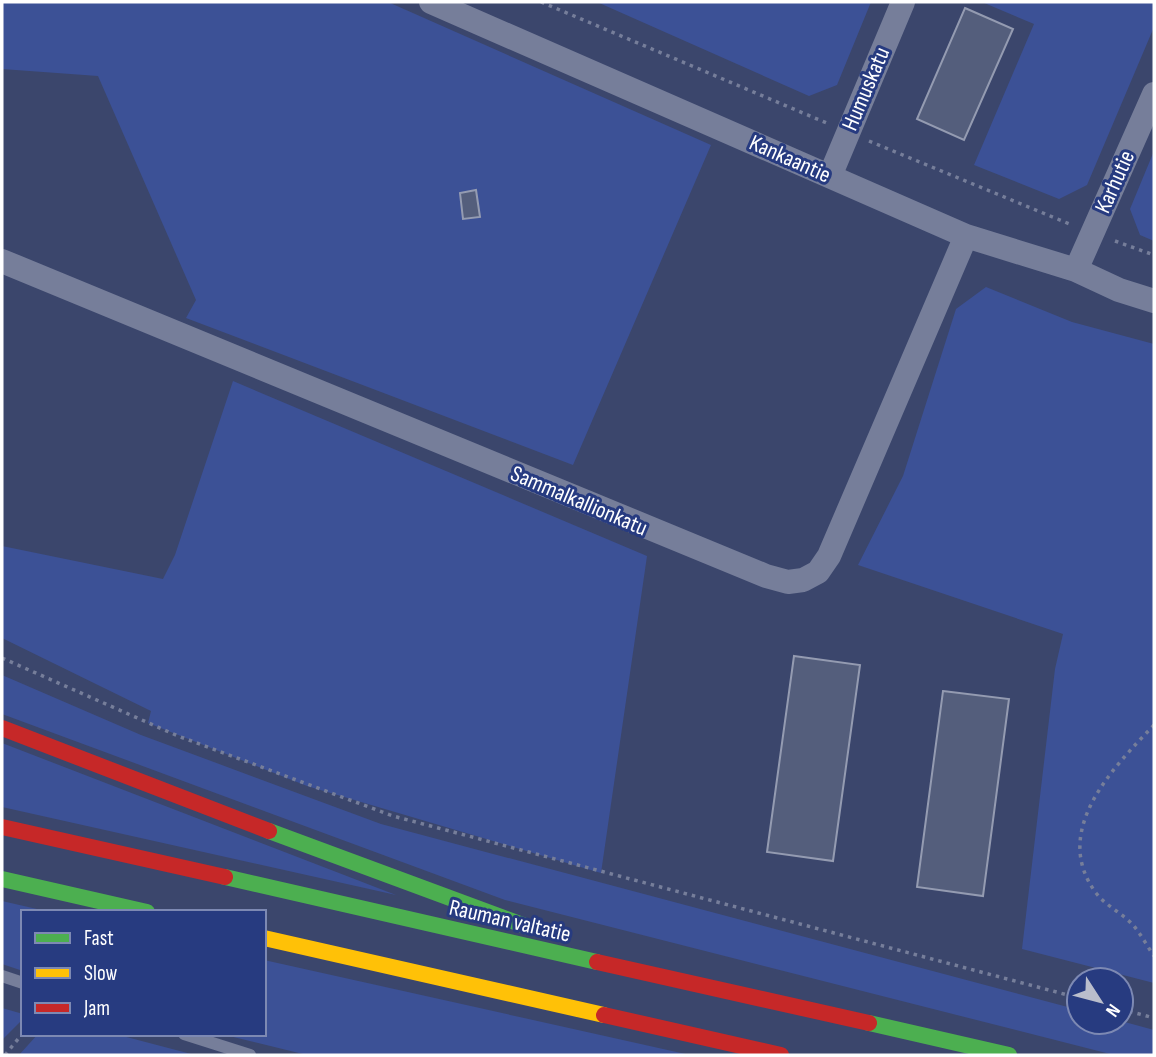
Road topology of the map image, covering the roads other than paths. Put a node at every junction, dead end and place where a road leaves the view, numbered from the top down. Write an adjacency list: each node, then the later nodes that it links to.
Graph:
1 (431, 2): 4 (street, Kankaantie)
2 (903, 2): 4 (street, Humuskatu)
3 (1154, 94): 7 (street, Karhutie)
4 (830, 176): 5 (street, Kankaantie)
5 (966, 236): 6 (street, Sammalkallionkatu); 7 (street, Kankaantie)
6 (2, 261)
7 (1076, 270): 8 (street, Kankaantie)
8 (1154, 301)
9 (2, 728): 16 (highway)
10 (2, 827): 16 (highway, Rauman valtatie)
11 (2, 879): 12 (highway)
12 (139, 910)
13 (266, 938): 19 (highway)
14 (2, 976): 15 (lane)
15 (21, 982)
16 (692, 986): 20 (highway, Rauman valtatie)
17 (190, 1036): 18 (lane)
18 (250, 1055)
19 (781, 1055)
20 (1009, 1055)

